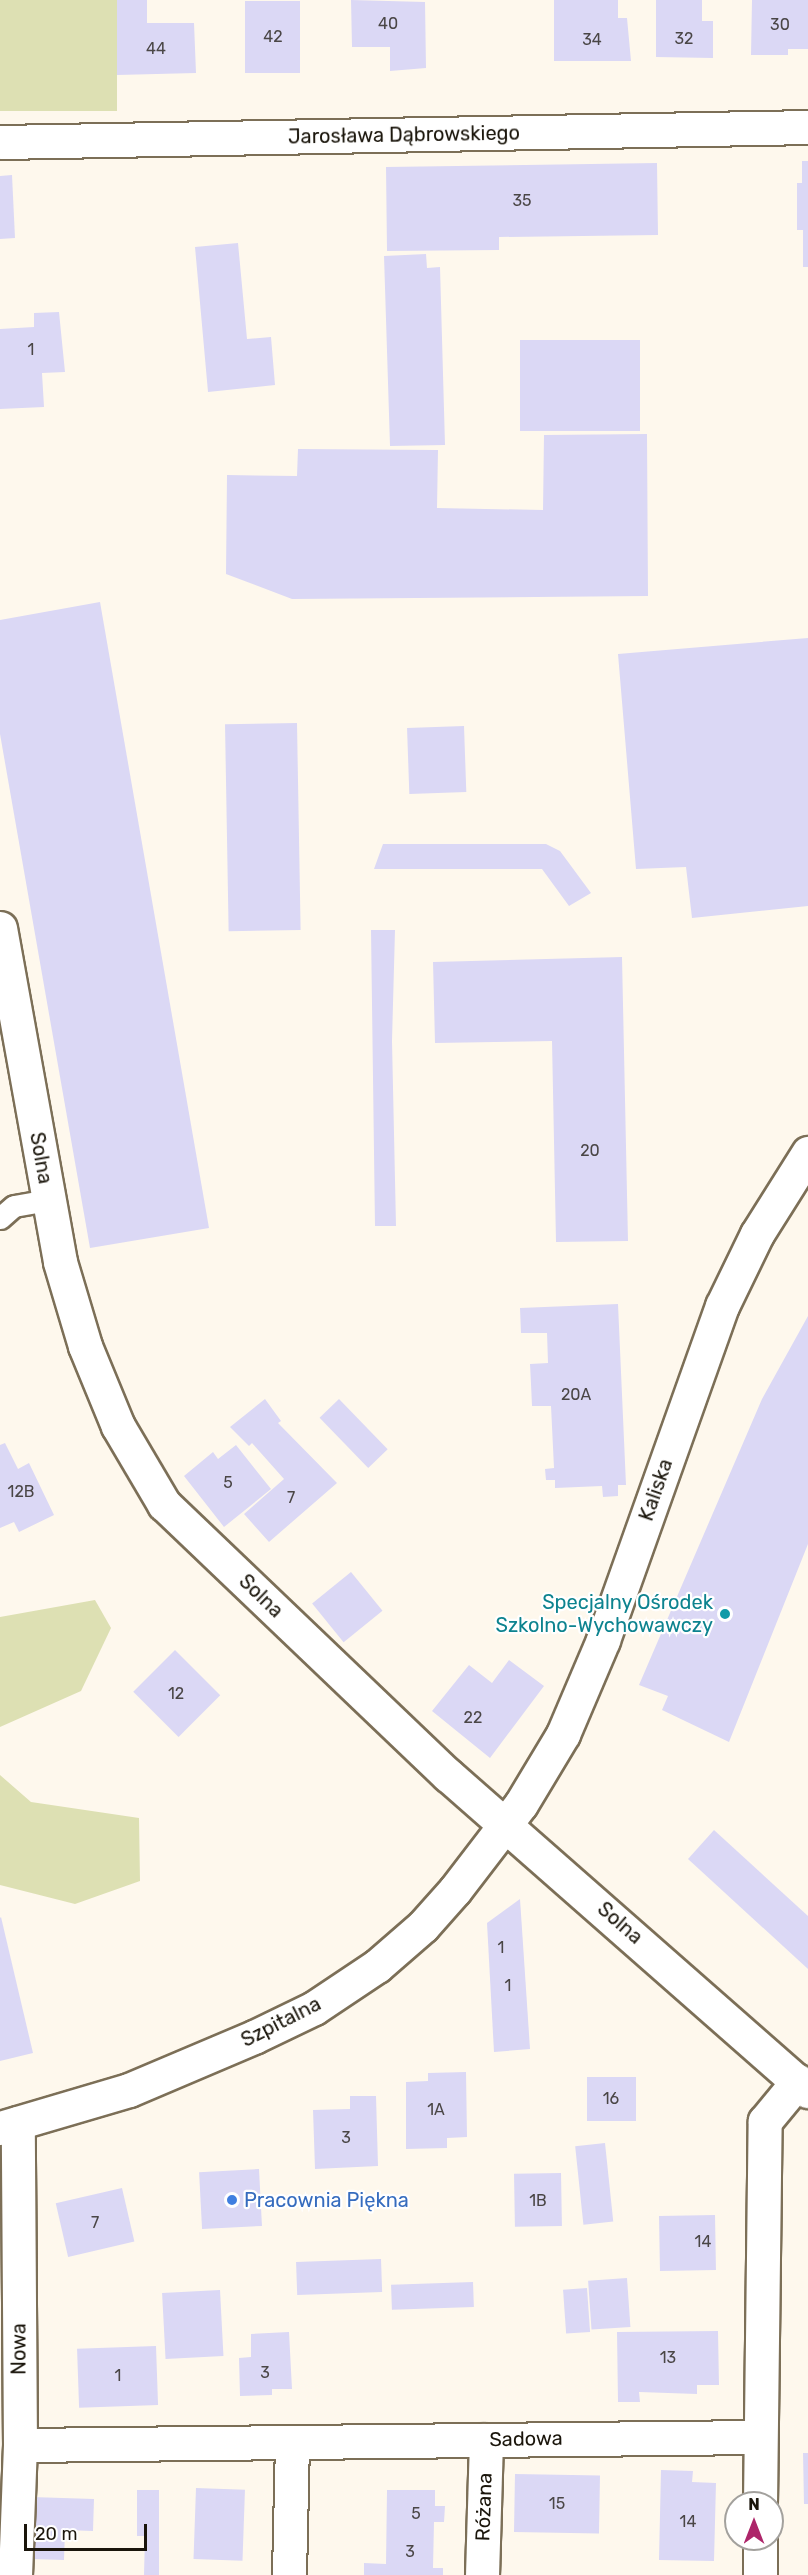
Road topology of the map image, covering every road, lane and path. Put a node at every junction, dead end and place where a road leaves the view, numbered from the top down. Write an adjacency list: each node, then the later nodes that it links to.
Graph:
1 (808, 127): 2 (street, Jarosława Dąbrowskiego)
2 (0, 142)
3 (0, 928): 5 (street, Solna)
4 (808, 1153): 7 (street, Kaliska)
5 (49, 1200): 6 (lane); 7 (street, Solna)
6 (0, 1218)
7 (505, 1826): 8 (street, Solna); 9 (street, Szpitalna)
8 (803, 2086): 10 (street)
9 (9, 2126): 13 (street, Nowa)
10 (760, 2437): 11 (street, Sadowa); 14 (street)
11 (486, 2439): 12 (street, Sadowa); 19 (street, Różana)
12 (292, 2442): 13 (street, Sadowa); 18 (street)
13 (20, 2445): 15 (street, Nowa)
14 (760, 2491)
15 (8, 2518): 17 (street, Nowa)
16 (760, 2551): 20 (street)
17 (15, 2575)
18 (290, 2575)
19 (482, 2575)
20 (760, 2575)

